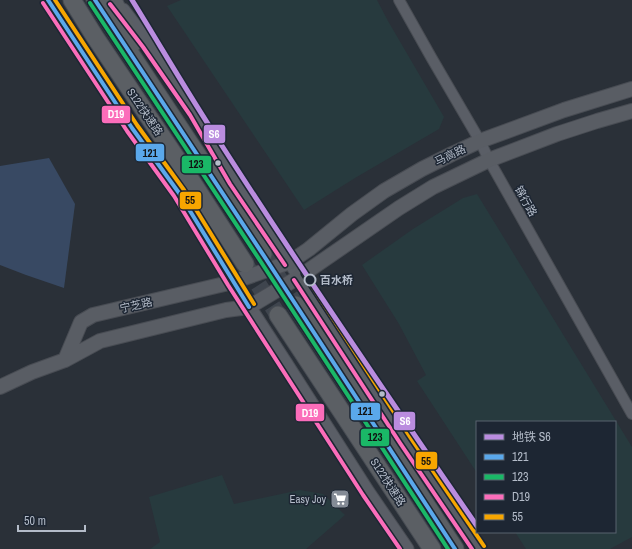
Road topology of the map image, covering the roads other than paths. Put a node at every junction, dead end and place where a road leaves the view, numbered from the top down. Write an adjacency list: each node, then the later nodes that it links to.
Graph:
1 (48, 0): 17 (street)
2 (62, 0): 7 (highway)
3 (72, 0): 7 (highway, S122快速路)
4 (95, 0): 9 (highway, S122快速路)
5 (114, 0): 9 (highway); 14 (street)
6 (399, 0): 11 (street, 锦行路)
7 (95, 37): 15 (highway, S122快速路)
8 (632, 89): 11 (main road, 马高路)
9 (158, 95): 13 (highway, S122快速路)
10 (632, 111): 12 (main road, 马高路)
11 (480, 141): 12 (street, 锦行路); 14 (main road, 马高路)
12 (489, 160): 16 (main road, 马高路); 23 (street, 锦行路)
13 (263, 254)
14 (290, 262): 16 (street); 17 (main road, 马高路)
15 (245, 264)
16 (299, 277): 19 (main road, 马高路); 27 (street)
17 (233, 282): 19 (street); 21 (main road, 宁芝路)
18 (296, 305): 26 (highway, S122快速路)
19 (248, 307): 21 (main road); 24 (street)
20 (278, 315): 25 (highway, S122快速路)
21 (65, 360): 22 (main road)
22 (0, 387)
23 (632, 414)
24 (407, 549)
25 (432, 549)
26 (455, 549)
27 (479, 549)

